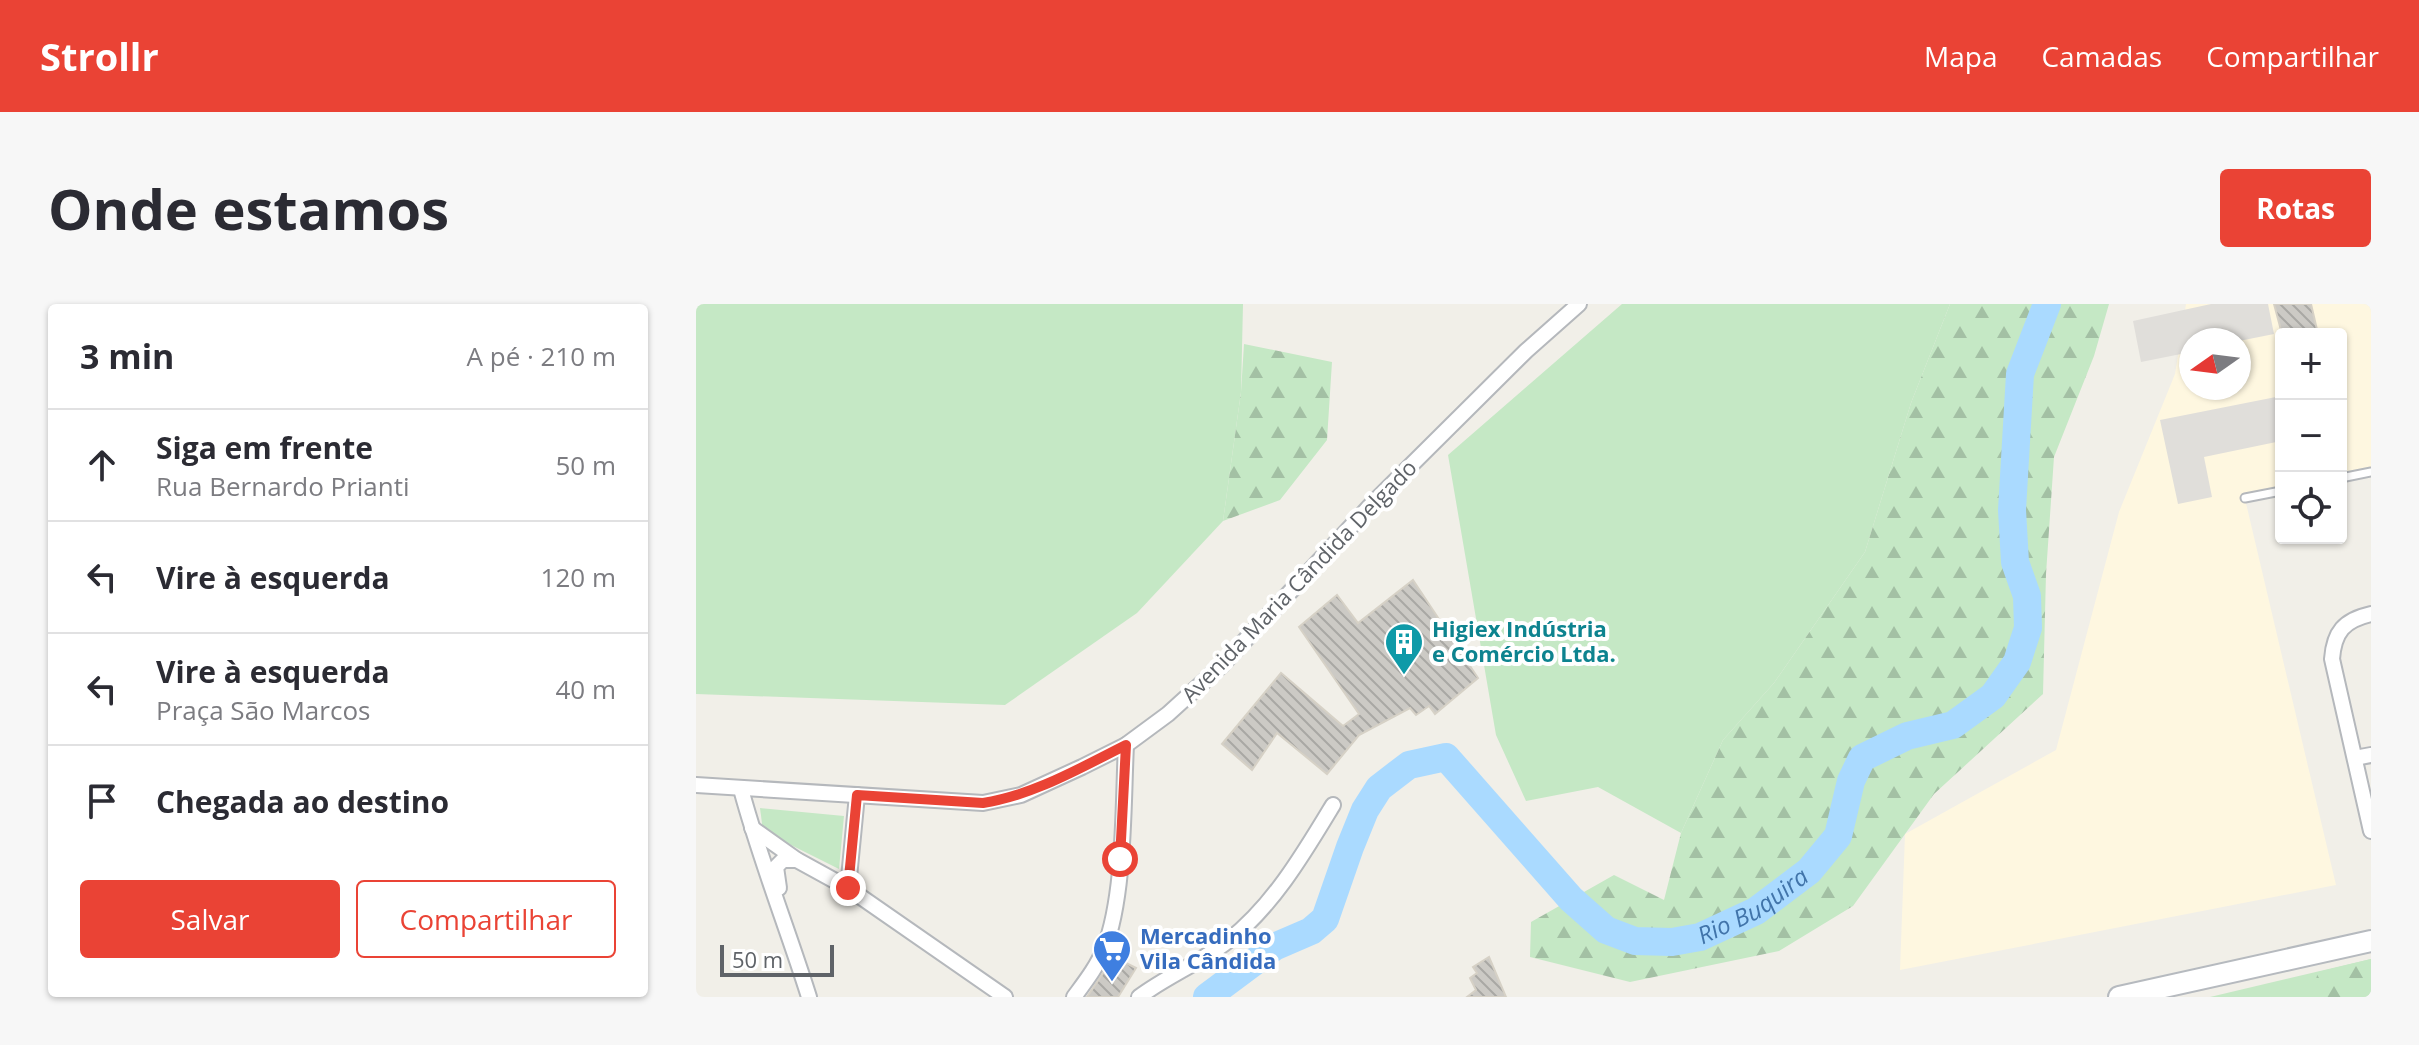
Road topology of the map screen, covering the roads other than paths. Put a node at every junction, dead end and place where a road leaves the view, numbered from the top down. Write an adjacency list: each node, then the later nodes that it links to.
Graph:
1 (1579, 304): 7 (street, Avenida Maria Cândida Delgado)
2 (2371, 472): 3 (lane)
3 (2347, 477)
4 (2275, 492): 5 (lane)
5 (2245, 498)
6 (2371, 614): 9 (street)
7 (1126, 745): 12 (street, Avenida Maria Cândida Delgado); 22 (street)
8 (2371, 755): 9 (street)
9 (2355, 758): 15 (street)
10 (696, 785): 11 (street, Avenida Maria Cândida Delgado)
11 (741, 789): 12 (street, Avenida Maria Cândida Delgado); 14 (street)
12 (857, 795): 17 (street)
13 (1333, 805): 23 (street)
14 (752, 828): 16 (street); 18 (street)
15 (2371, 831)
16 (797, 860): 17 (street); 18 (street)
17 (848, 888): 21 (street)
18 (784, 916): 20 (street)
19 (2371, 941): 24 (main road)
20 (809, 997)
21 (1005, 997)
22 (1074, 997)
23 (1139, 997)
24 (2119, 997)

